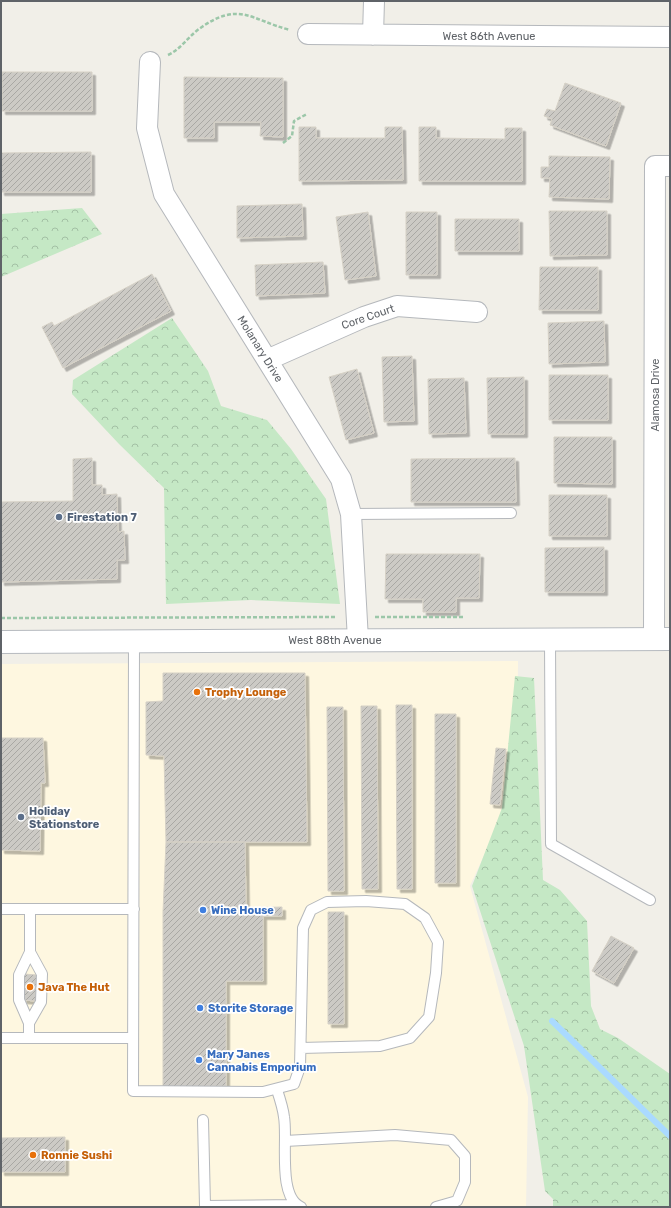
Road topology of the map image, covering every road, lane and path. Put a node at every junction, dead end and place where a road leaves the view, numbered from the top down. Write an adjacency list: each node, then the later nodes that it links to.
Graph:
1 (374, 1): 3 (street)
2 (308, 34): 3 (street, West 86th Avenue); 5 (path)
3 (373, 35): 4 (street, West 86th Avenue)
4 (670, 37)
5 (150, 62): 10 (street, Molanary Drive)
6 (307, 114): 7 (path)
7 (283, 143)
8 (670, 166): 14 (street, Alamosa Drive)
9 (476, 312): 10 (street, Core Court)
10 (267, 360): 12 (street, Molanary Drive)
11 (511, 512): 12 (lane)
12 (351, 514): 15 (street, Molanary Drive)
13 (550, 639): 14 (street, West 88th Avenue); 15 (street, West 88th Avenue); 18 (lane)
14 (662, 639)
15 (358, 640): 16 (street, West 88th Avenue)
16 (134, 641): 17 (street, West 88th Avenue); 21 (lane)
17 (1, 642)
18 (650, 900)
19 (1, 909): 20 (lane)
20 (30, 909): 21 (lane); 22 (lane)
21 (134, 909): 26 (lane)
22 (30, 952): 23 (lane); 23 (lane)
23 (29, 1023): 24 (lane)
24 (29, 1037): 25 (lane); 26 (lane)
25 (1, 1038)
26 (133, 1038): 28 (lane)
27 (300, 1048): 27 (lane); 28 (lane)
28 (277, 1090): 30 (lane)
29 (203, 1120): 31 (lane)
30 (285, 1141): 31 (lane); 32 (lane)
31 (298, 1206)
32 (436, 1207)

